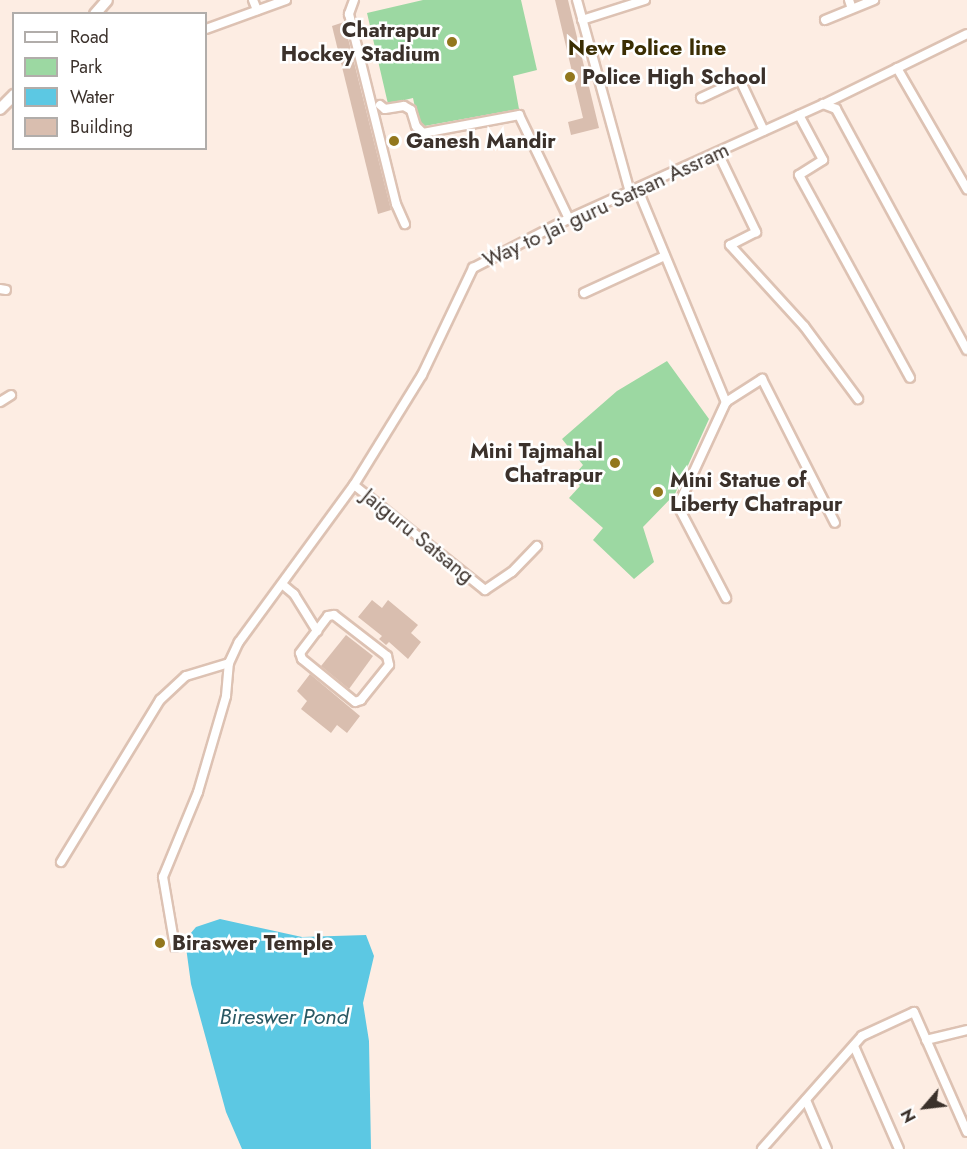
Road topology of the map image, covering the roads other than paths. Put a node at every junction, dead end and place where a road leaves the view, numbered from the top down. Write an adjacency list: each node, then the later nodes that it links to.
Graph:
1 (107, 0): 10 (street)
2 (253, 0): 9 (street)
3 (286, 0): 9 (street)
4 (354, 0): 27 (street)
5 (577, 0): 11 (street)
6 (645, 0): 11 (street)
7 (874, 0): 8 (street)
8 (851, 4): 12 (street)
9 (257, 10): 13 (street)
10 (97, 12)
11 (582, 20): 25 (street)
12 (825, 20)
13 (207, 29)
14 (967, 34): 15 (street, Way to Jai guru Satsan Assram)
15 (897, 68): 18 (street, Way to Jai guru Satsan Assram); 24 (street)
16 (12, 97): 20 (street)
17 (701, 98): 22 (street)
18 (824, 104): 21 (street, Way to Jai guru Satsan Assram); 30 (street)
19 (380, 105): 26 (street)
20 (0, 109)
21 (799, 115): 22 (street, Way to Jai guru Satsan Assram); 31 (street)
22 (765, 131): 23 (street, Way to Jai guru Satsan Assram)
23 (718, 153): 25 (street, Way to Jai guru Satsan Assram); 33 (street)
24 (967, 189)
25 (634, 192): 26 (street, Way to Jai guru Satsan Assram); 28 (street)
26 (569, 219): 36 (street, Way to Jai guru Satsan Assram)
27 (405, 224)
28 (665, 256): 29 (street); 35 (street)
29 (584, 293)
30 (967, 350)
31 (910, 378)
32 (11, 395): 34 (street)
33 (858, 399)
34 (0, 402)
35 (726, 402): 37 (street); 40 (street)
36 (354, 485): 38 (street, Jaiguru Satsang); 39 (street, Way to Jai guru Satsan Assram)
37 (835, 523)
38 (537, 546)
39 (282, 584): 41 (street); 42 (street, Way to Jai guru Satsan Assram)
40 (726, 598)
41 (317, 631): 41 (street)
42 (230, 663): 43 (street); 44 (street, Way to Jai guru Satsan Assram)
43 (60, 862)
44 (175, 947)
45 (967, 1030): 46 (street)
46 (926, 1040): 47 (street); 49 (street)
47 (854, 1046): 48 (street); 52 (street)
48 (806, 1100): 50 (street); 51 (street)
49 (967, 1132)
50 (762, 1149)
51 (827, 1149)
52 (899, 1149)

